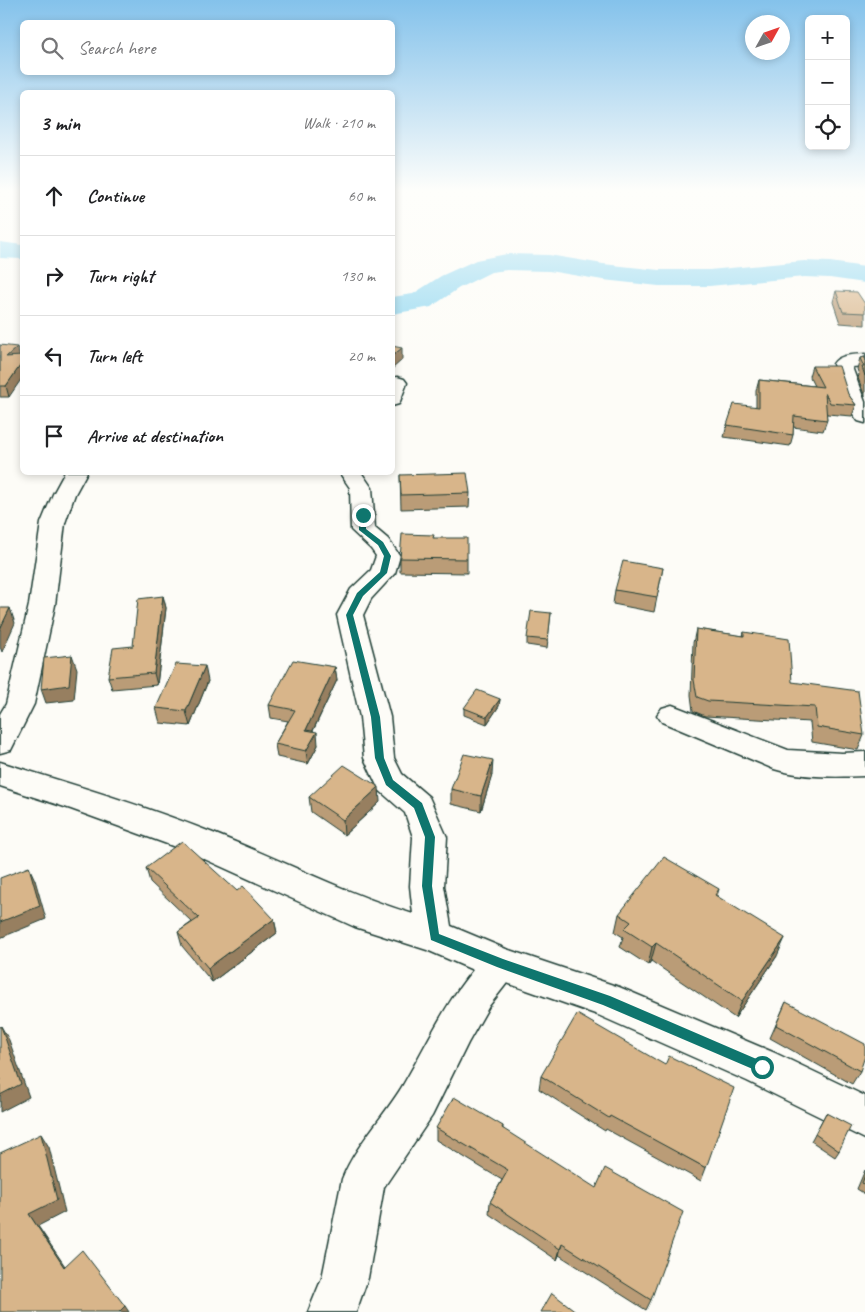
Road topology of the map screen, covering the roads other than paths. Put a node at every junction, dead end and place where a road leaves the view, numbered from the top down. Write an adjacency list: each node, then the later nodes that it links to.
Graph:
1 (865, 360): 2 (street)
2 (865, 417)
3 (74, 475): 6 (street)
4 (352, 475): 9 (street)
5 (672, 715): 7 (street)
6 (0, 742)
7 (865, 764)
8 (0, 774): 9 (street)
9 (434, 936): 10 (street)
10 (500, 964): 11 (street); 12 (street)
11 (865, 1118)
12 (332, 1312)

